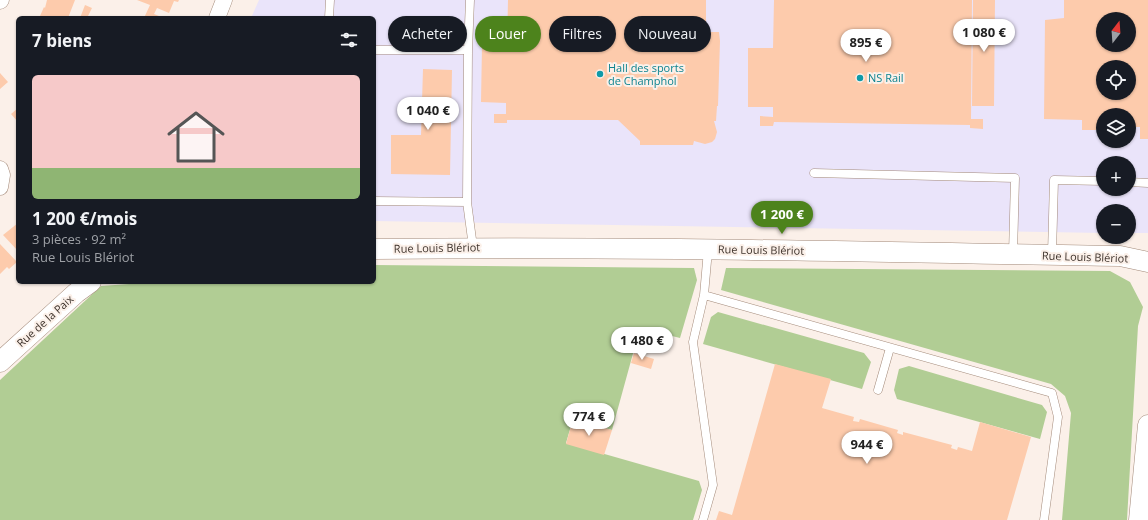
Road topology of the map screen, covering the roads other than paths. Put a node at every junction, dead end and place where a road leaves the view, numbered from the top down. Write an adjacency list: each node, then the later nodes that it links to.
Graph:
1 (224, 0): 4 (street)
2 (330, 0): 5 (lane)
3 (470, 0): 7 (lane)
4 (218, 16)
5 (330, 16)
6 (376, 50): 7 (lane)
7 (468, 50): 15 (lane)
8 (0, 169): 13 (street)
9 (814, 173): 19 (lane)
10 (1096, 182): 20 (lane)
11 (1136, 182): 12 (lane)
12 (1148, 183)
13 (0, 187)
14 (376, 201): 15 (lane)
15 (467, 202): 16 (lane)
16 (473, 247): 17 (street, Rue Louis Blériot); 18 (street, Rue Louis Blériot)
17 (376, 249)
18 (708, 250): 19 (street, Rue Louis Blériot); 23 (lane)
19 (1012, 254): 20 (street, Rue Louis Blériot)
20 (1052, 255): 21 (street, Rue Louis Blériot)
21 (1148, 262)
22 (88, 284): 25 (street, Rue de la Paix)
23 (704, 295): 24 (lane); 28 (lane)
24 (890, 348): 26 (lane); 29 (lane)
25 (0, 362)
26 (878, 390)
27 (1148, 425): 30 (street)
28 (704, 520)
29 (1044, 520)
30 (1139, 520)

